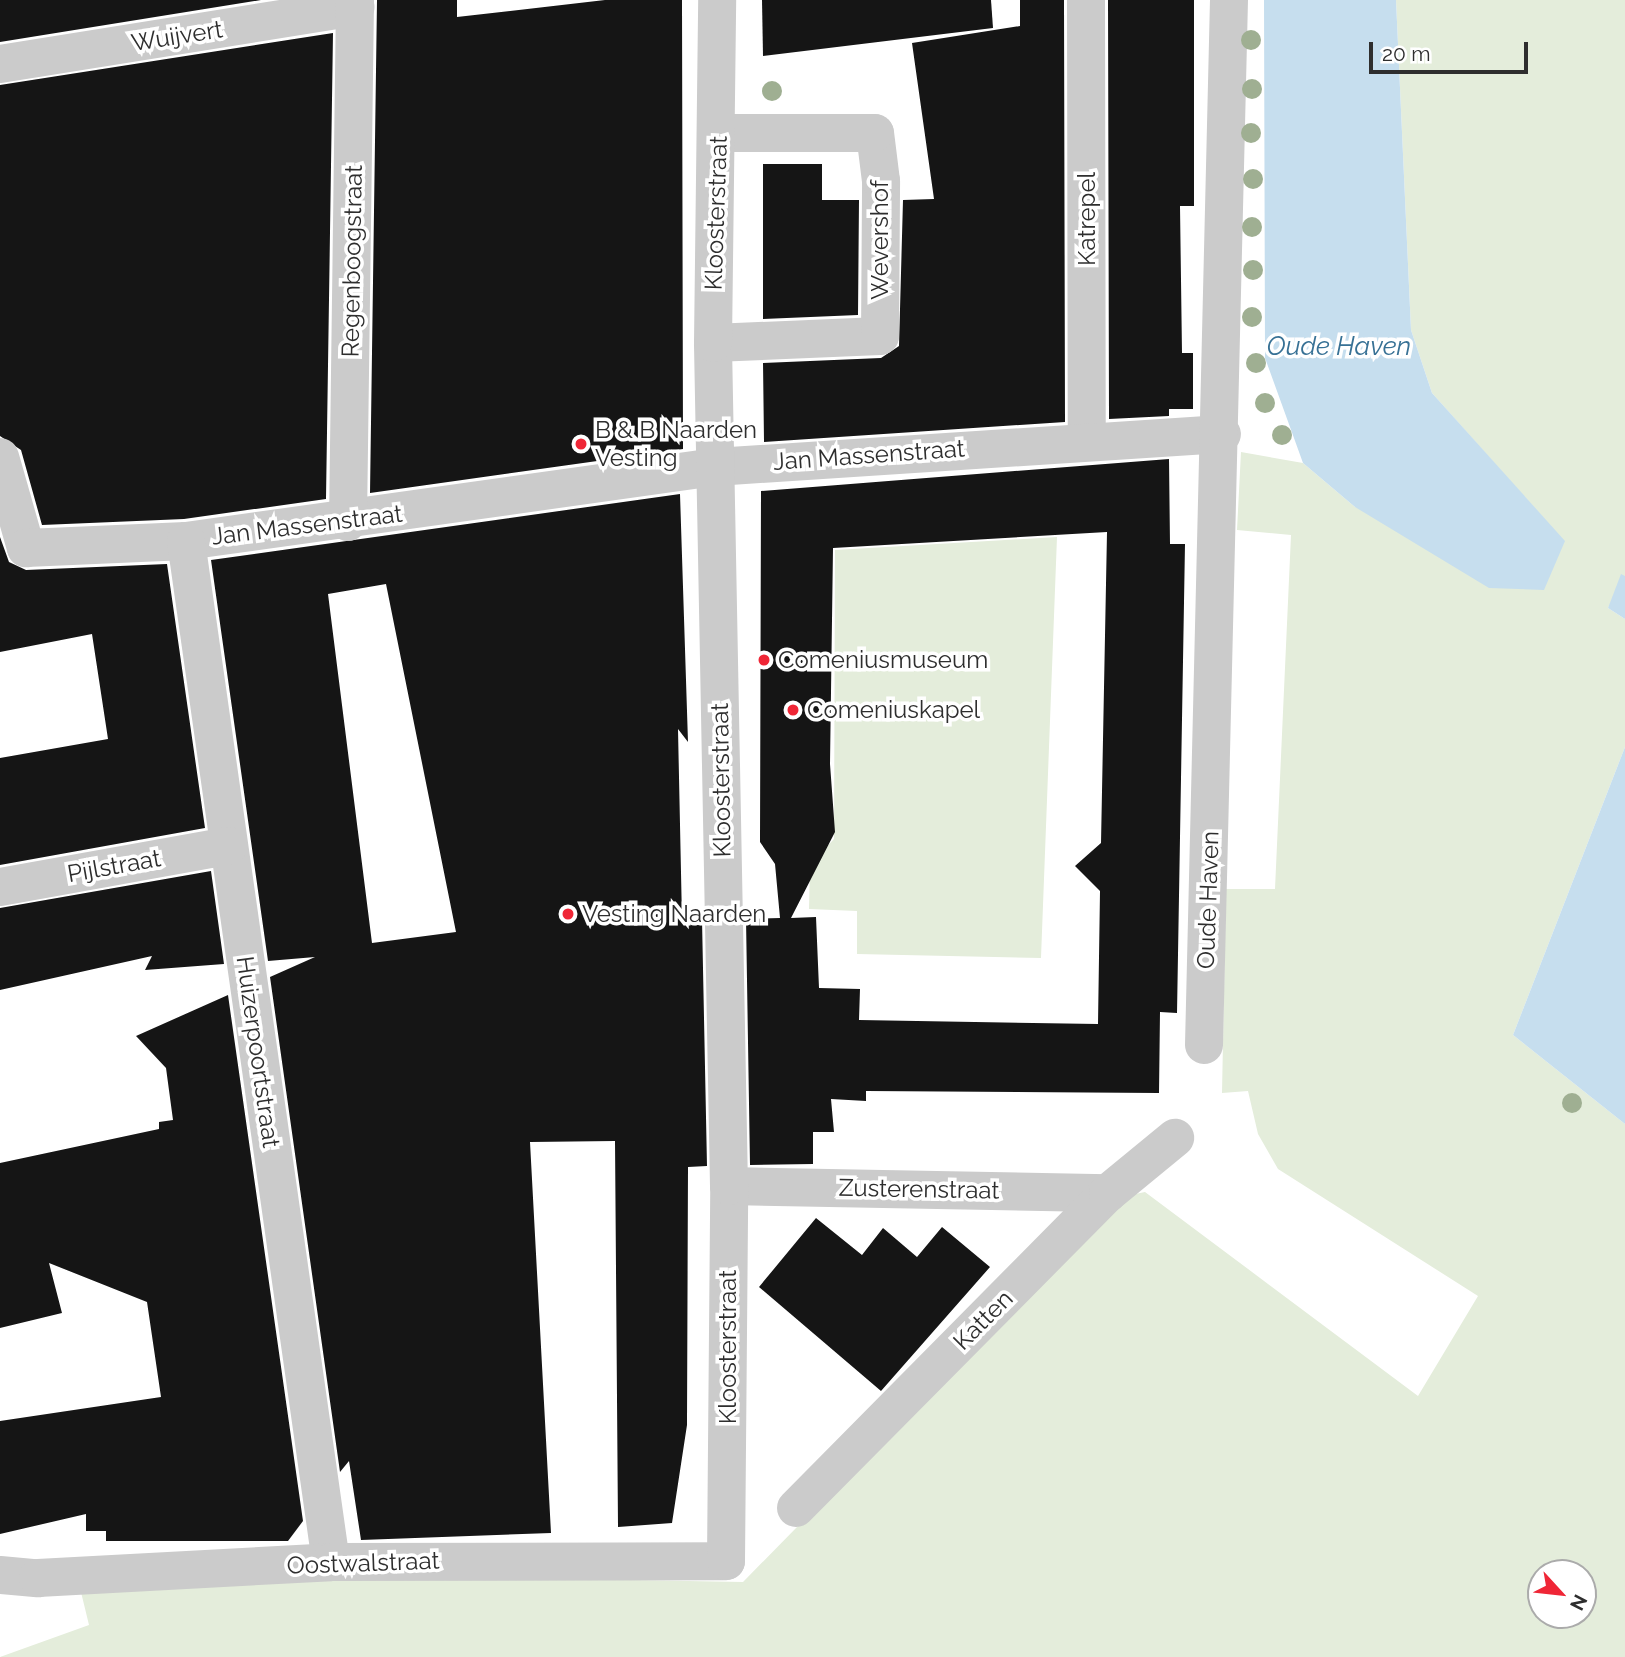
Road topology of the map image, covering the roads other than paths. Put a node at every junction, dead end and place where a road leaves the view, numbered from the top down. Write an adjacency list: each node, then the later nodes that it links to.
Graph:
1 (717, 0): 6 (street, Kloosterstraat)
2 (1086, 0): 9 (street, Katrepel)
3 (1228, 0): 8 (street, Oude Haven)
4 (355, 4): 5 (street, Wuijvert); 12 (street, Regenboogstraat)
5 (0, 64)
6 (718, 133): 7 (street, Kloosterstraat); 7 (street, Wevershof)
7 (713, 343): 11 (street, Kloosterstraat)
8 (1222, 434): 9 (street, Jan Massenstraat); 16 (street, Oude Haven)
9 (1087, 439): 11 (street, Jan Massenstraat)
10 (0, 457): 13 (street, Jan Massenstraat)
11 (715, 467): 12 (street, Jan Massenstraat); 18 (street, Kloosterstraat)
12 (348, 522): 13 (street, Jan Massenstraat)
13 (186, 541): 14 (street, Huizerpoortstraat)
14 (229, 846): 15 (street, Pijlstraat); 22 (street, Huizerpoortstraat)
15 (0, 887)
16 (1204, 1045)
17 (1175, 1138): 19 (street, Katten)
18 (729, 1185): 19 (street, Zusterenstraat); 21 (street, Kloosterstraat)
19 (1108, 1193): 20 (street, Katten)
20 (796, 1508)
21 (726, 1560): 22 (street, Oostwalstraat)
22 (331, 1562): 23 (street, Oostwalstraat)
23 (0, 1575)

